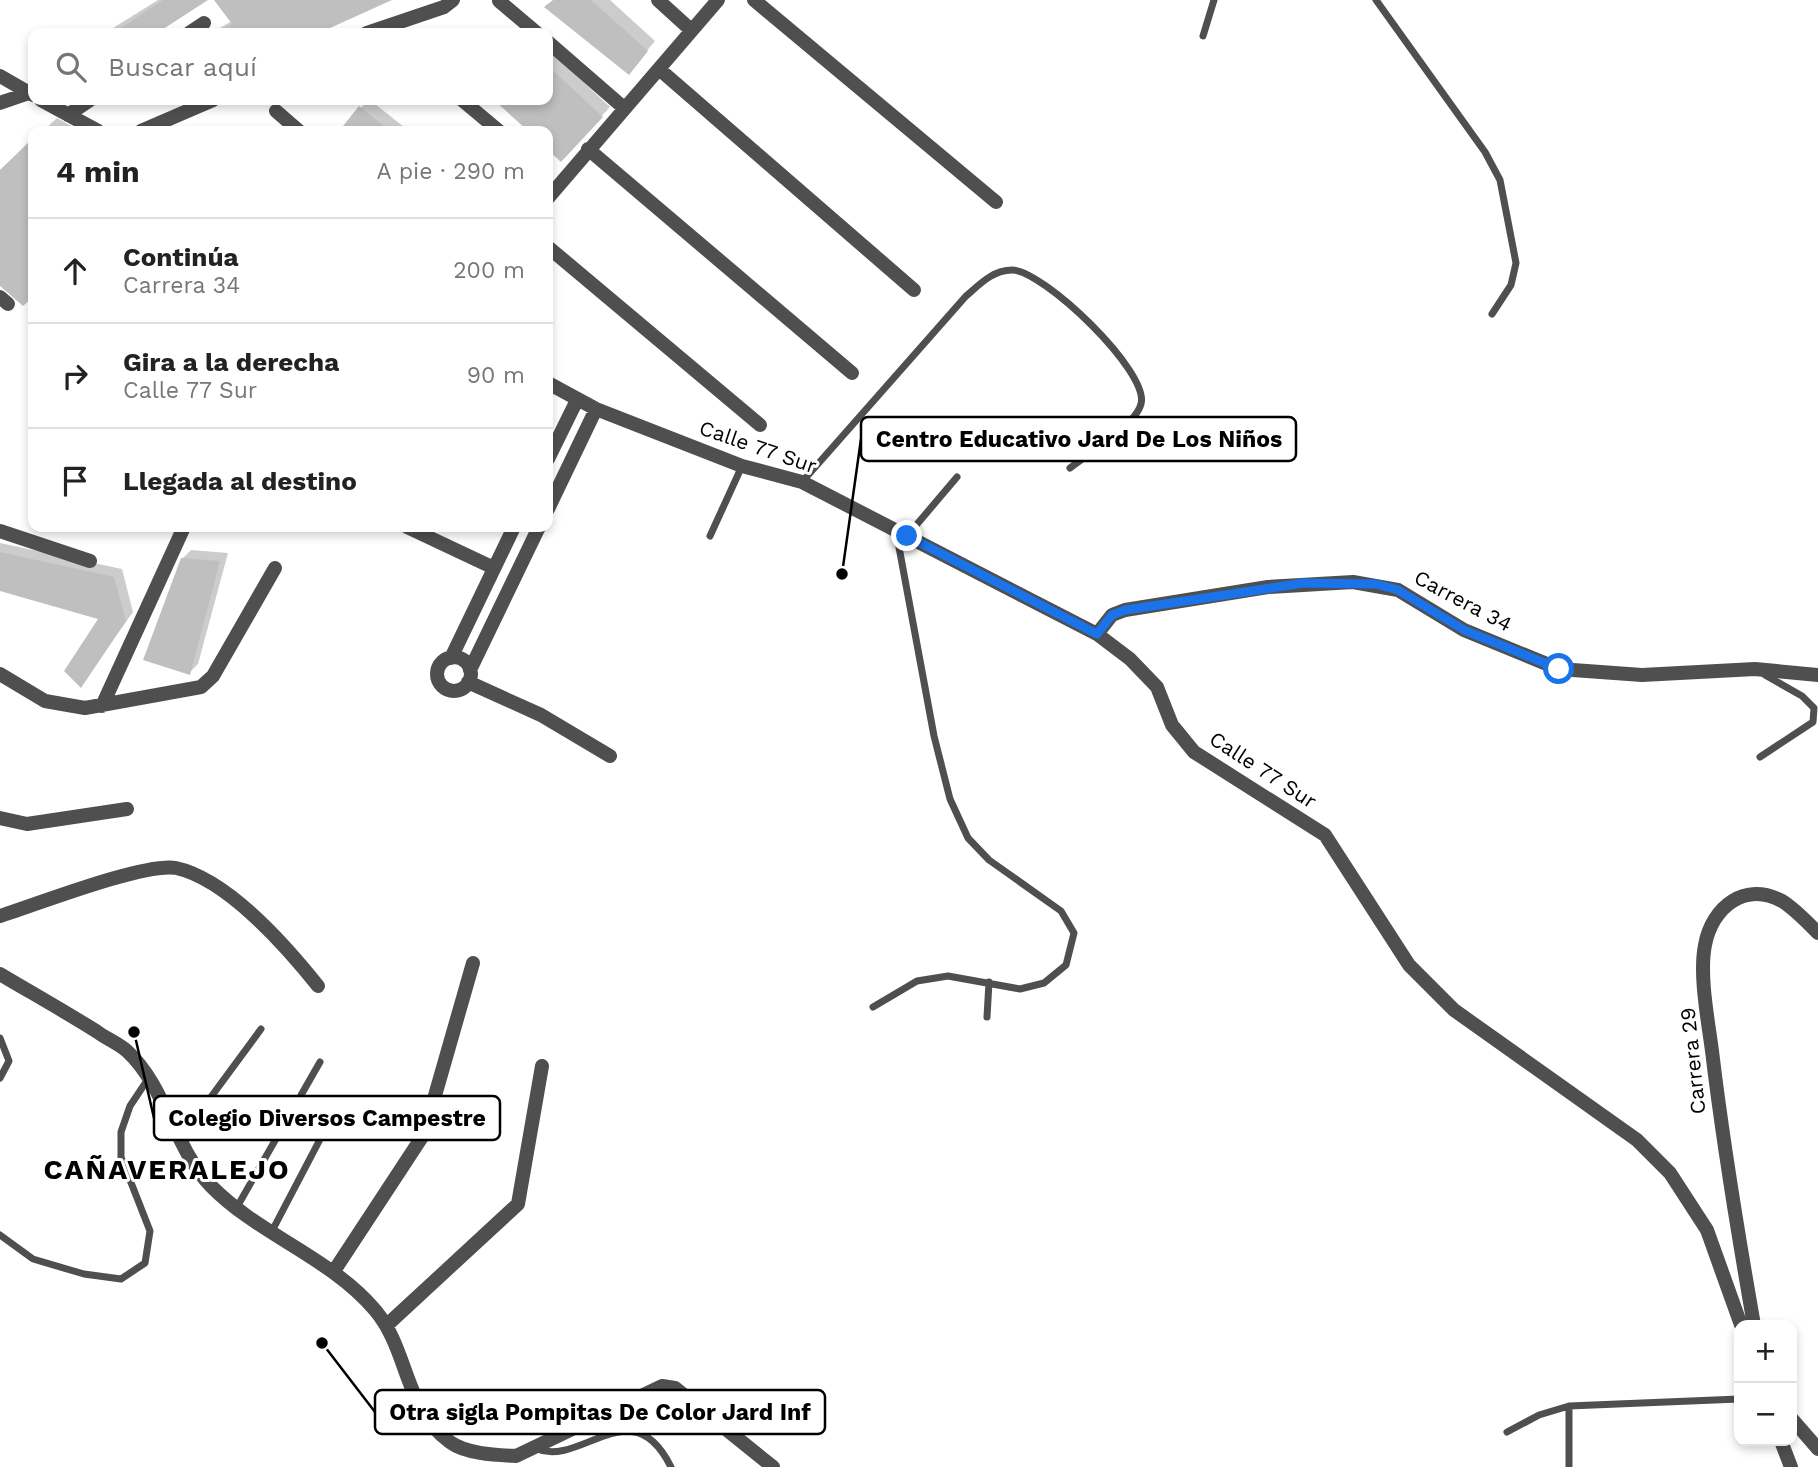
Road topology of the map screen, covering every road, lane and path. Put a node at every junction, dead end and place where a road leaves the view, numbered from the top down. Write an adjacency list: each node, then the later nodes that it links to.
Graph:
1 (453, 0): 10 (street)
2 (658, 0): 12 (street)
3 (718, 0): 12 (street)
4 (754, 0): 35 (street)
5 (1214, 0): 13 (lane)
6 (1376, 0): 38 (lane)
7 (499, 1): 11 (street)
8 (204, 23): 9 (street)
9 (196, 28)
10 (382, 28)
11 (531, 28)
12 (691, 30): 15 (street)
13 (1203, 36)
14 (553, 46): 24 (street)
15 (659, 69): 24 (street); 37 (street)
16 (0, 76): 17 (street)
17 (28, 92)
18 (28, 97): 19 (street)
19 (0, 103)
20 (50, 105): 26 (street)
21 (83, 105): 26 (street)
22 (201, 105): 28 (street)
23 (468, 105): 30 (street)
24 (624, 108): 31 (street)
25 (276, 111): 29 (street)
26 (68, 115): 27 (street)
27 (89, 126)
28 (153, 126)
29 (293, 126)
30 (493, 126)
31 (588, 149): 33 (street); 39 (street)
32 (553, 176): 33 (street)
33 (561, 182): 34 (street)
34 (553, 192)
35 (996, 202)
36 (553, 251): 43 (street)
37 (914, 290)
38 (1492, 314)
39 (852, 373)
40 (553, 386): 41 (street, Calle 77 Sur)
41 (577, 400): 42 (street, Calle 77 Sur); 44 (street)
42 (596, 409): 45 (street, Calle 77 Sur); 49 (street)
43 (760, 425)
44 (553, 449)
45 (742, 466): 48 (street, Calle 77 Sur); 56 (lane)
46 (1070, 468): 48 (lane)
47 (957, 477): 55 (lane)
48 (802, 482): 55 (street, Calle 77 Sur)
49 (553, 499)
50 (0, 531): 57 (street)
51 (182, 532): 66 (street)
52 (418, 532): 59 (street)
53 (512, 532): 59 (street)
54 (537, 532): 65 (street)
55 (901, 533): 60 (street, Calle 77 Sur); 75 (lane)
56 (710, 536)
57 (90, 561)
58 (275, 568): 66 (street)
59 (494, 568): 61 (street)
60 (1097, 634): 62 (street, Carrera 34); 91 (street, Calle 77 Sur)
61 (451, 658): 65 (street); 65 (street)
62 (1755, 669): 64 (street, Carrera 34); 68 (lane)
63 (0, 674): 66 (street)
64 (1818, 675)
65 (469, 676): 67 (street)
66 (102, 706)
67 (610, 756)
68 (1760, 757)
69 (127, 809): 70 (street)
70 (0, 818)
71 (0, 916): 76 (street)
72 (1818, 933): 92 (street, Carrera 29)
73 (473, 963): 90 (street)
74 (0, 974): 84 (street)
75 (989, 982): 77 (lane); 78 (lane)
76 (318, 986)
77 (873, 1007)
78 (986, 1017)
79 (261, 1029): 86 (lane)
80 (0, 1038): 83 (lane)
81 (320, 1062): 87 (lane)
82 (542, 1066): 93 (street)
83 (0, 1078)
84 (148, 1079): 86 (street); 89 (lane)
85 (327, 1126): 88 (lane)
86 (179, 1140): 87 (street)
87 (237, 1207): 88 (street)
88 (272, 1231): 90 (street)
89 (0, 1235)
90 (334, 1271): 93 (street)
91 (1739, 1320)
92 (1753, 1320)
93 (387, 1325): 99 (street)
94 (1734, 1399): 95 (lane)
95 (1569, 1406): 97 (lane); 103 (lane)
96 (1797, 1425): 100 (street)
97 (1507, 1432)
98 (1783, 1446): 104 (street)
99 (537, 1449): 101 (lane); 102 (street)
100 (1818, 1449)
101 (671, 1467)
102 (774, 1467)
103 (1569, 1467)
104 (1791, 1467)

